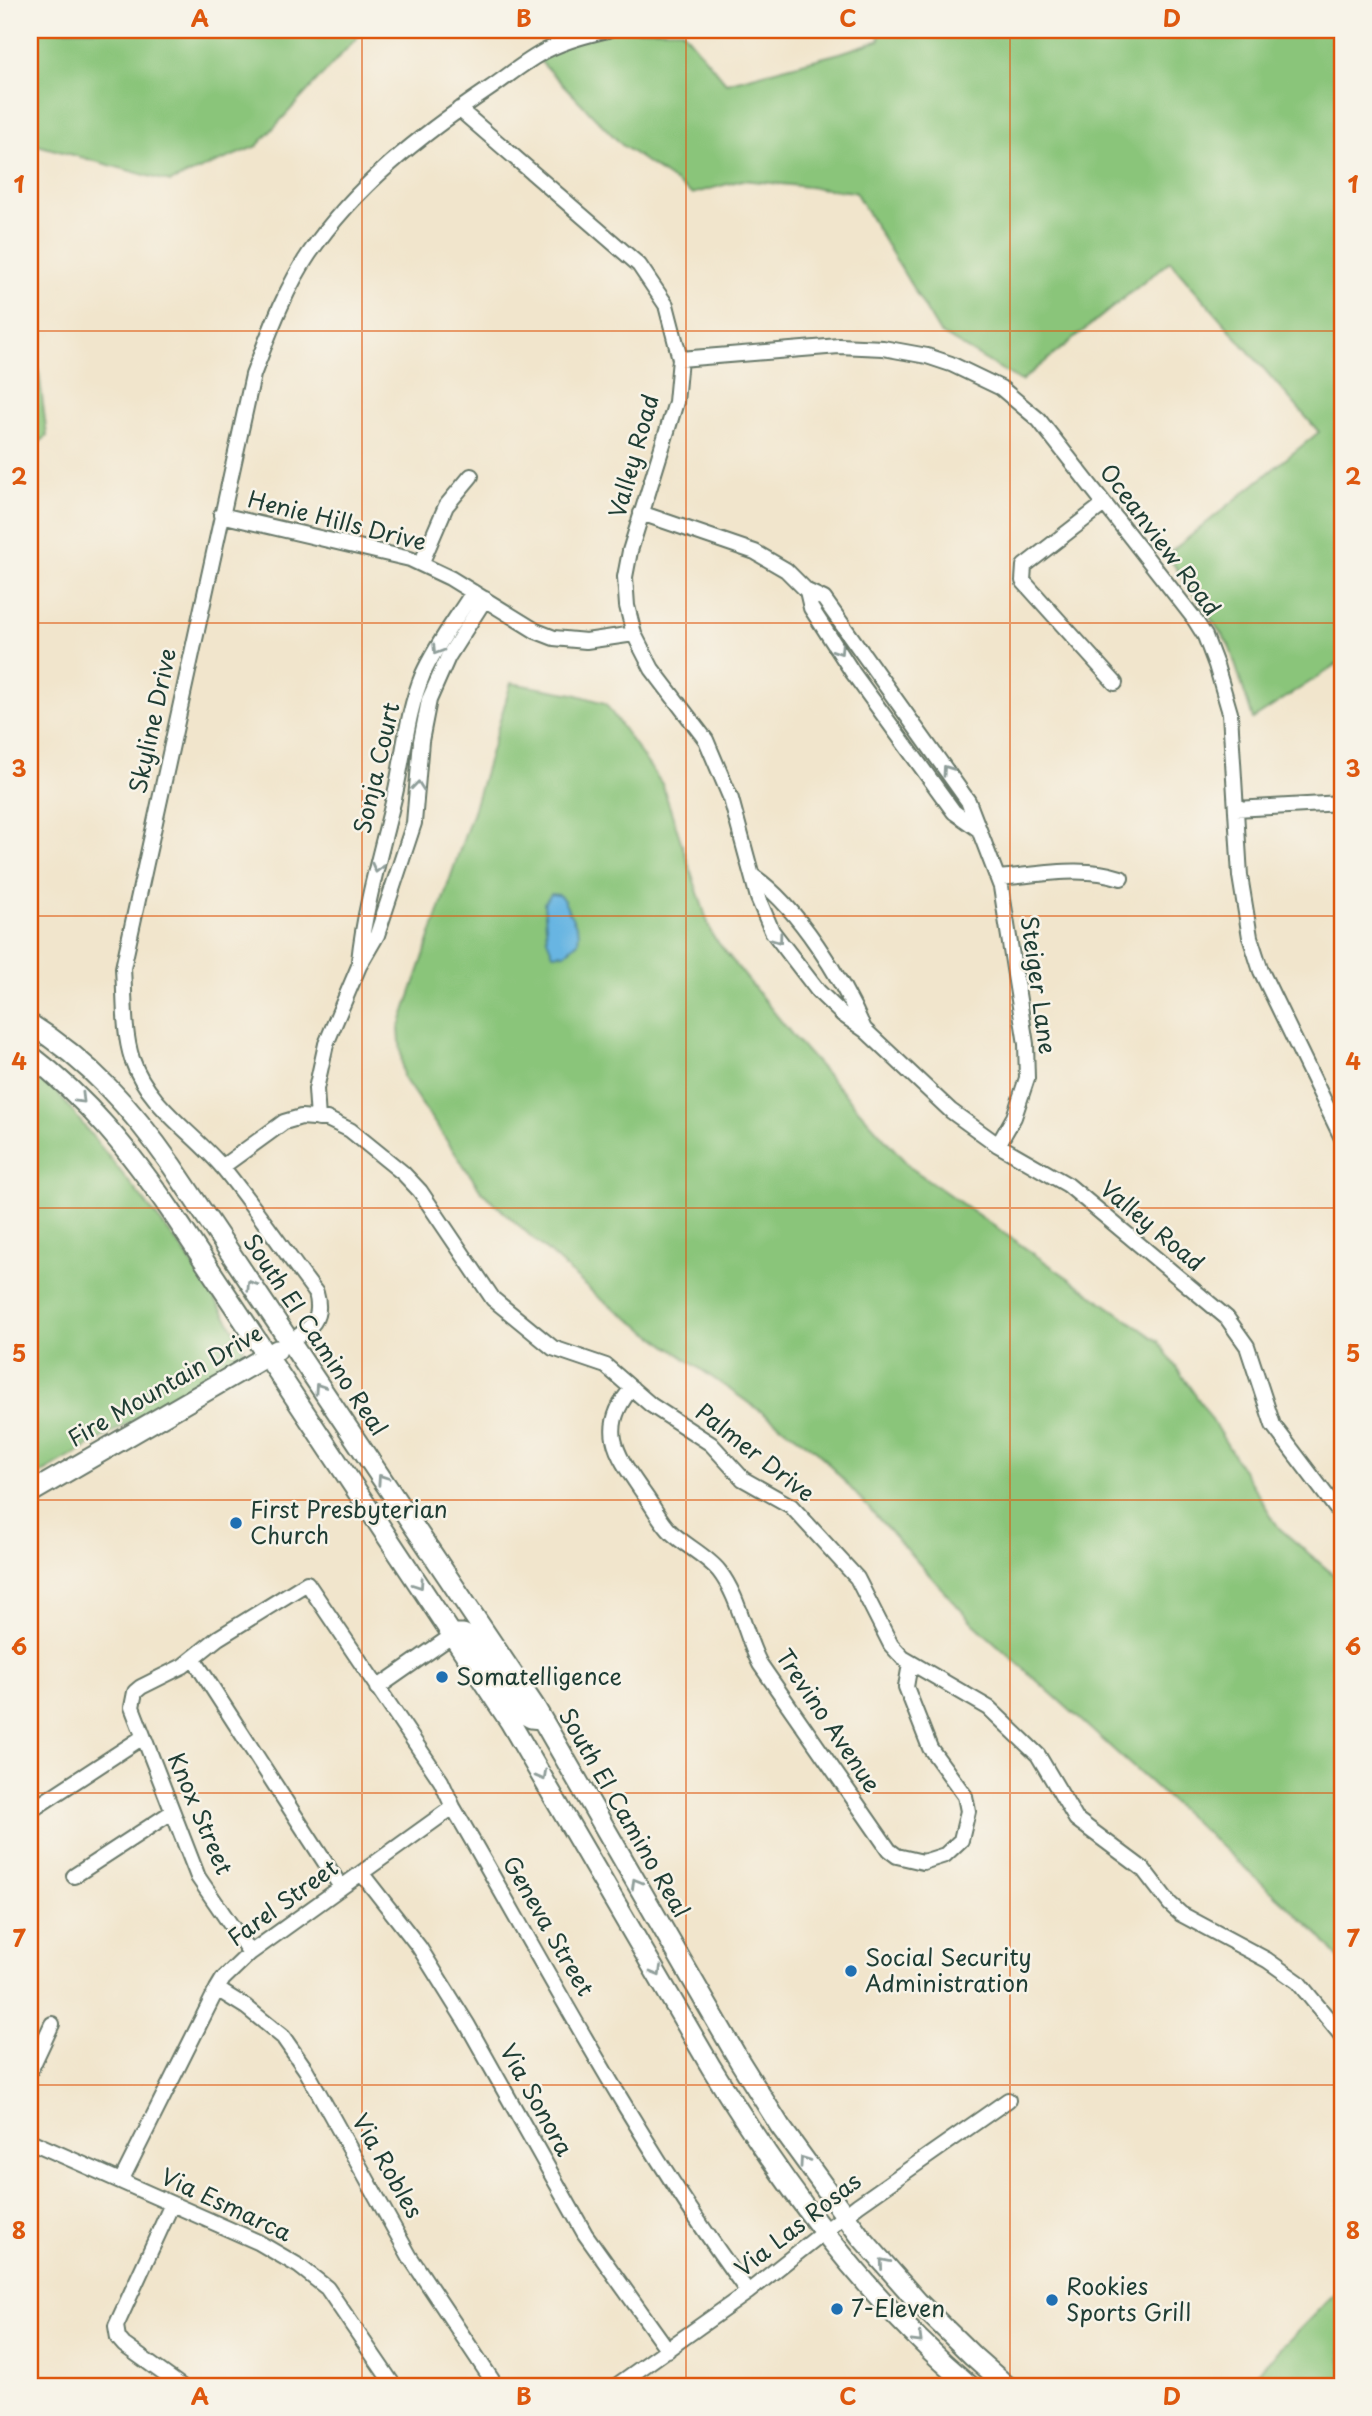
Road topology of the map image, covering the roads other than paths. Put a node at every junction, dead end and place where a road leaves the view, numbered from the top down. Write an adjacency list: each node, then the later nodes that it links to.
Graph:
1 (608, 30): 2 (street, Skyline Drive)
2 (459, 109): 3 (street, Valley Road); 7 (street, Skyline Drive)
3 (680, 359): 5 (street, Oceanview Road); 6 (street, Valley Road)
4 (471, 476): 8 (street)
5 (1104, 503): 11 (street); 13 (street, Oceanview Road)
6 (641, 513): 10 (street, Valley Road); 15 (street, Steiger Lane)
7 (221, 515): 8 (street, Henie Hills Drive); 24 (street, Skyline Drive)
8 (421, 564): 9 (street, Henie Hills Drive)
9 (479, 596): 10 (street, Henie Hills Drive); 17 (street, Sonja Court, one-way to 9); 17 (street, Sonja Court, one-way to 17)
10 (634, 634): 14 (street, Valley Road)
11 (1115, 682)
12 (1342, 803): 13 (street)
13 (1236, 809): 22 (street, Oceanview Road)
14 (753, 876): 19 (street, Valley Road); 19 (street, Valley Road, one-way to 19)
15 (998, 878): 16 (street); 23 (street, Steiger Lane)
16 (1121, 878)
17 (359, 966): 21 (street, Sonja Court)
18 (30, 1024): 25 (main road, South El Camino Real, one-way to 18)
19 (865, 1030): 23 (street, Valley Road)
20 (30, 1055): 26 (main road, one-way to 26)
21 (318, 1119): 24 (street, Palmer Drive); 27 (street, Palmer Drive)
22 (1342, 1138)
23 (998, 1145): 29 (street, Valley Road)
24 (222, 1167): 25 (street, Skyline Drive)
25 (288, 1343): 26 (main road, Fire Mountain Drive); 34 (main road, South El Camino Real, one-way to 25)
26 (267, 1356): 28 (main road, Fire Mountain Drive); 30 (main road, one-way to 30)
27 (632, 1388): 32 (street, Palmer Drive); 32 (street, Trevino Avenue)
28 (30, 1493)
29 (1342, 1516)
30 (453, 1635): 33 (street); 34 (main road); 52 (main road, one-way to 52)
31 (193, 1658): 33 (street, Geneva Street); 35 (street, Knox Street); 41 (street)
32 (910, 1664): 45 (street, Palmer Drive)
33 (377, 1688): 36 (street, Geneva Street)
34 (541, 1719): 51 (main road, South El Camino Real, one-way to 34)
35 (140, 1731): 37 (street); 38 (street, Knox Street)
36 (453, 1807): 39 (street, Farel Street); 53 (street, Geneva Street)
37 (30, 1811)
38 (172, 1812): 40 (street); 42 (street, Knox Street)
39 (362, 1874): 41 (street, Farel Street); 54 (street, Via Sonora)
40 (74, 1876)
41 (341, 1887): 42 (street, Farel Street)
42 (250, 1953): 43 (street, Farel Street)
43 (217, 1989): 49 (street, Farel Street); 57 (street, Via Robles)
44 (51, 2024): 46 (street)
45 (1342, 2036)
46 (30, 2071)
47 (1008, 2100): 51 (street, Via Las Rosas)
48 (30, 2141): 49 (street, Via Esmarca)
49 (121, 2181): 50 (street, Via Esmarca)
50 (172, 2204): 55 (street); 56 (street, Via Esmarca)
51 (845, 2216): 52 (street, Via Las Rosas); 60 (main road, South El Camino Real, one-way to 51)
52 (824, 2233): 53 (street, Via Las Rosas); 59 (main road, one-way to 59)
53 (748, 2292): 54 (street, Via Las Rosas)
54 (668, 2350): 58 (street, Via Las Rosas)
55 (181, 2386)
56 (394, 2386)
57 (496, 2386)
58 (616, 2386)
59 (970, 2386)
60 (1007, 2386)

